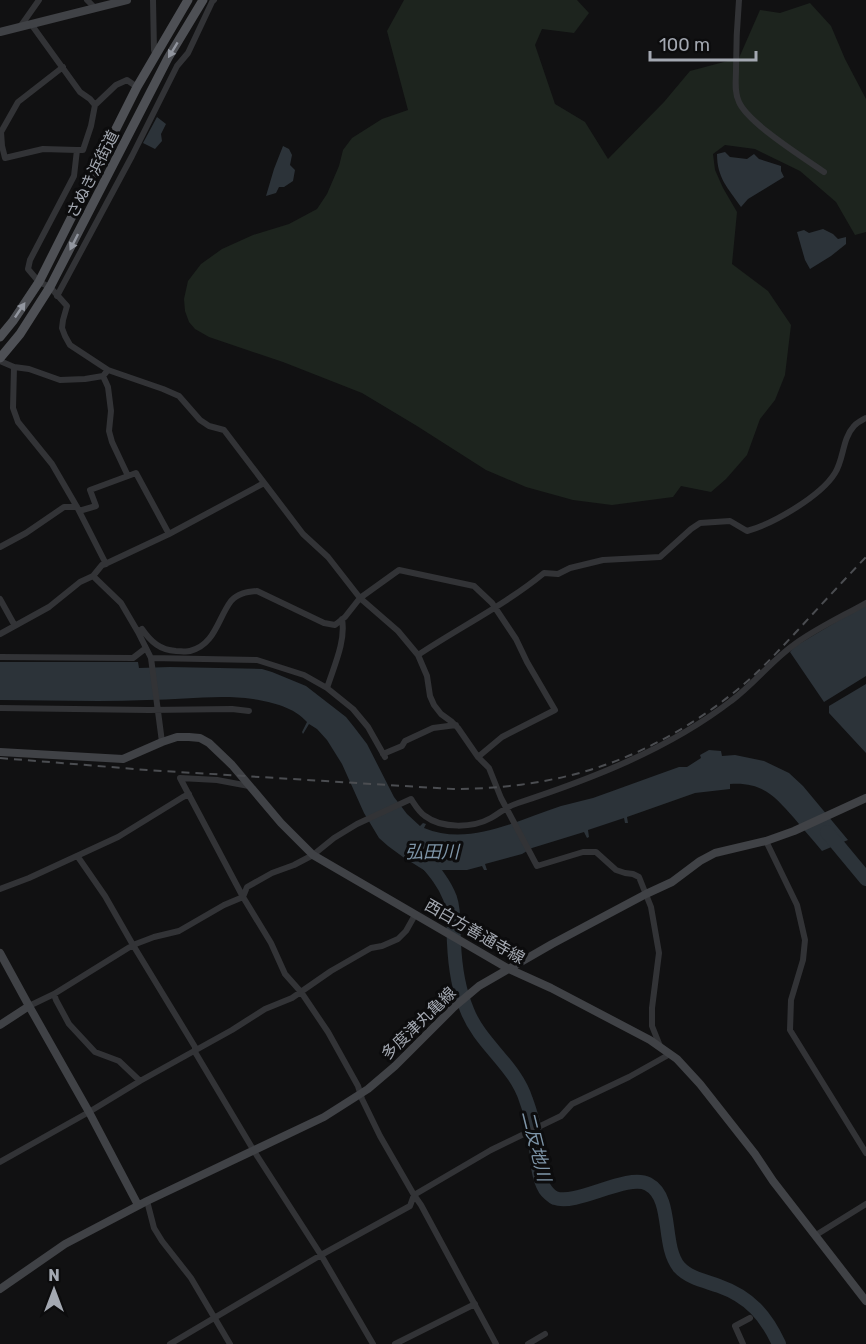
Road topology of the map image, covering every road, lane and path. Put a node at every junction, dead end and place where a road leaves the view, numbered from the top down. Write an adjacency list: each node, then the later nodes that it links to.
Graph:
1 (39, 0): 11 (street)
2 (87, 0): 9 (street)
3 (127, 0): 9 (main road)
4 (153, 0): 13 (street)
5 (188, 0): 13 (main road, さぬき浜街道)
6 (203, 0): 21 (main road, さぬき浜街道, one-way to 21)
7 (214, 0): 22 (street)
8 (739, 0): 19 (street)
9 (95, 8): 10 (main road)
10 (31, 24): 11 (main road); 14 (street)
11 (20, 27): 12 (main road)
12 (0, 32)
13 (156, 56): 15 (main road, さぬき浜街道)
14 (63, 68): 16 (street); 17 (street)
15 (137, 87): 16 (street); 20 (main road, さぬき浜街道)
16 (95, 105): 18 (street)
17 (1, 145): 18 (street)
18 (76, 150): 20 (street)
19 (825, 172)
20 (39, 282): 21 (street); 23 (main road, さぬき浜街道, one-way to 20)
21 (50, 287): 22 (street); 24 (main road, さぬき浜街道)
22 (57, 296): 26 (street)
23 (0, 337)
24 (0, 359): 25 (street)
25 (14, 367): 26 (street); 30 (street)
26 (105, 373): 28 (street); 29 (street)
27 (866, 418): 38 (street)
28 (128, 476): 30 (street); 31 (street)
29 (264, 483): 31 (street); 35 (street)
30 (78, 509): 32 (street); 33 (street)
31 (169, 534): 33 (street)
32 (0, 547)
33 (102, 565): 34 (street)
34 (93, 576): 40 (street); 41 (street)
35 (360, 598): 38 (street); 39 (street); 44 (street)
36 (0, 599): 40 (street)
37 (866, 603): 58 (street)
38 (495, 608): 44 (street); 54 (street)
39 (342, 619): 41 (street); 47 (street)
40 (15, 626): 42 (street)
41 (138, 632): 43 (street)
42 (0, 634)
43 (146, 648): 45 (street); 46 (street)
44 (418, 655): 51 (street)
45 (0, 657)
46 (150, 658): 47 (street); 49 (street)
47 (327, 688): 51 (street)
48 (0, 708): 49 (street)
49 (157, 708): 50 (street); 52 (street)
50 (249, 711)
51 (456, 725): 54 (street)
52 (162, 742): 53 (main road, 西白方善通寺線); 55 (main road, 西白方善通寺線)
53 (0, 752)
54 (478, 757): 58 (street)
55 (249, 786): 56 (street); 60 (main road, 西白方善通寺線)
56 (189, 794): 61 (street); 64 (street)
57 (866, 798): 59 (main road, 多度津丸亀線)
58 (507, 806): 60 (street); 63 (street)
59 (766, 841): 63 (main road, 多度津丸亀線); 80 (street)
60 (313, 855): 64 (street); 65 (main road, 西白方善通寺線)
61 (78, 857): 62 (street); 66 (street)
62 (0, 889)
63 (645, 894): 68 (main road, 多度津丸亀線); 73 (street)
64 (243, 897): 66 (street); 69 (street)
65 (416, 915): 68 (main road, 西白方善通寺線); 69 (street)
66 (133, 945): 70 (street); 74 (street)
67 (0, 953): 71 (main road)
68 (509, 969): 73 (main road, 西白方善通寺線); 77 (main road, 多度津丸亀線)
69 (300, 991): 74 (street); 77 (street)
70 (54, 994): 71 (street); 76 (street)
71 (29, 1006): 72 (main road); 78 (main road)
72 (0, 1025)
73 (660, 1047): 75 (main road, 西白方善通寺線)
74 (195, 1052): 76 (street); 79 (street)
75 (670, 1054): 82 (street); 86 (main road, 西白方善通寺線)
76 (140, 1081): 78 (street)
77 (360, 1094): 79 (main road, 多度津丸亀線); 82 (street)
78 (89, 1112): 81 (street); 85 (main road)
79 (254, 1151): 83 (main road, 多度津丸亀線); 87 (street)
80 (866, 1153)
81 (0, 1162)
82 (414, 1195): 87 (street); 90 (street)
83 (147, 1201): 85 (main road, 多度津丸亀線); 91 (street)
84 (866, 1204): 86 (street)
85 (138, 1205): 88 (main road, 多度津丸亀線)
86 (816, 1235): 89 (main road, 西白方善通寺線)
87 (321, 1255): 91 (street); 96 (street)
88 (0, 1289)
89 (866, 1301)
90 (475, 1304): 97 (street); 98 (street)
91 (215, 1318): 94 (street); 95 (street)
92 (750, 1318): 100 (street)
93 (545, 1334): 99 (street)
94 (170, 1344)
95 (230, 1344)
96 (373, 1344)
97 (395, 1344)
98 (496, 1344)
99 (528, 1344)
100 (743, 1344)

